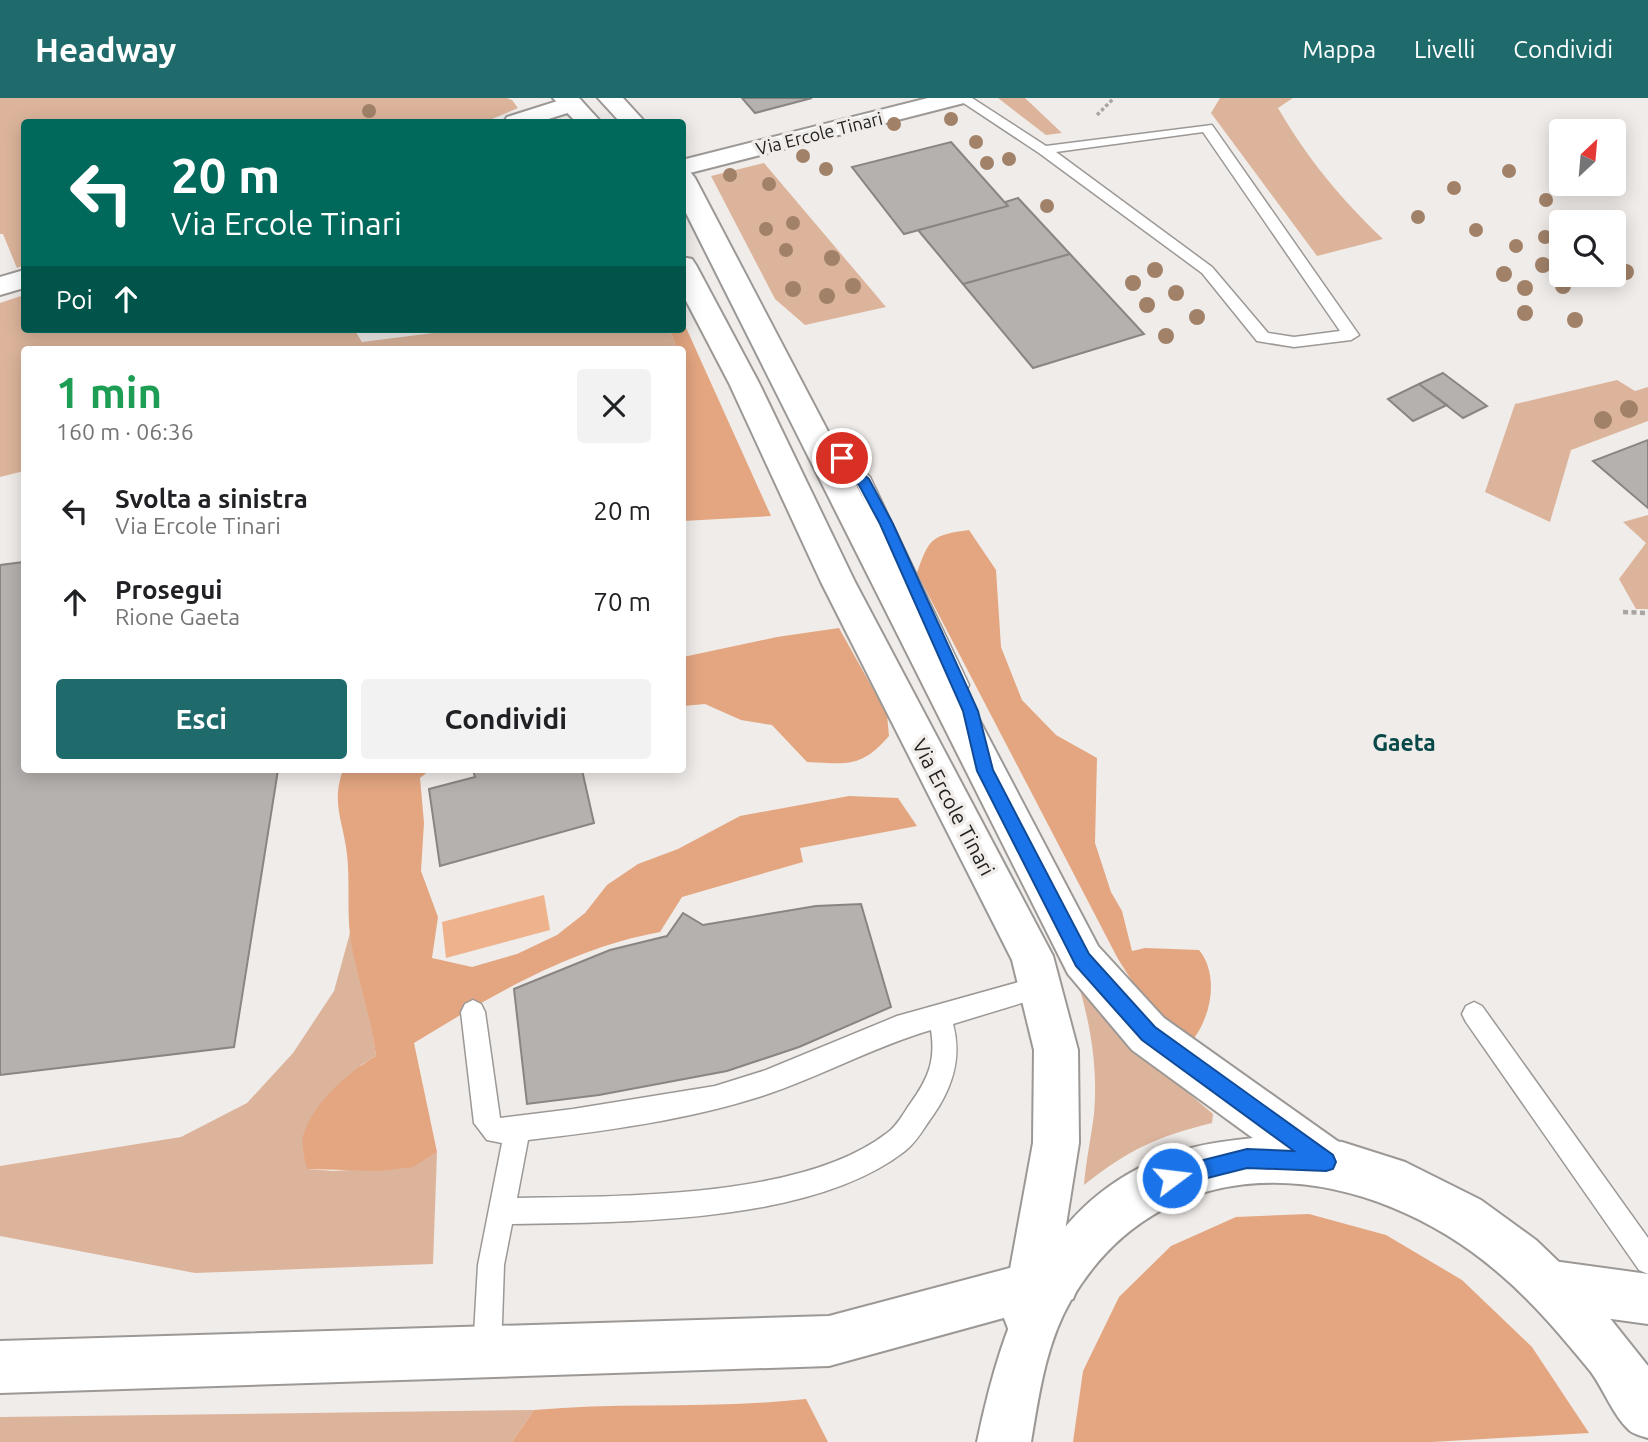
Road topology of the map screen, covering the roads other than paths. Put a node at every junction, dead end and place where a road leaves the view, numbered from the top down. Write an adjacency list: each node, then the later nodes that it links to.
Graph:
1 (610, 98): 7 (street)
2 (956, 98): 9 (street, Via Ercole Tinari)
3 (963, 98): 8 (lane)
4 (568, 101): 5 (street); 6 (street)
5 (523, 119)
6 (586, 119)
7 (631, 119)
8 (1044, 150): 8 (lane)
9 (686, 167)
10 (686, 186): 19 (street, Via Ercole Tinari)
11 (686, 273): 14 (street, Via Ercole Tinari)
12 (21, 280): 13 (street)
13 (0, 286)
14 (1040, 987): 17 (lane); 22 (street, Via Ercole Tinari)
15 (472, 1012): 18 (lane)
16 (1474, 1014): 21 (lane)
17 (939, 1016): 18 (lane); 20 (lane)
18 (517, 1129): 20 (lane)
19 (1326, 1162): 22 (street, Via Ercole Tinari); 23 (street, Via Ercole Tinari)
20 (501, 1211): 25 (lane)
21 (1648, 1261)
22 (1043, 1284): 25 (street); 28 (street, Via Ercole Tinari)
23 (1553, 1286): 24 (street); 27 (street, Via Ercole Tinari)
24 (1648, 1299)
25 (487, 1352): 26 (street)
26 (0, 1367)
27 (1648, 1412)
28 (1004, 1442)

